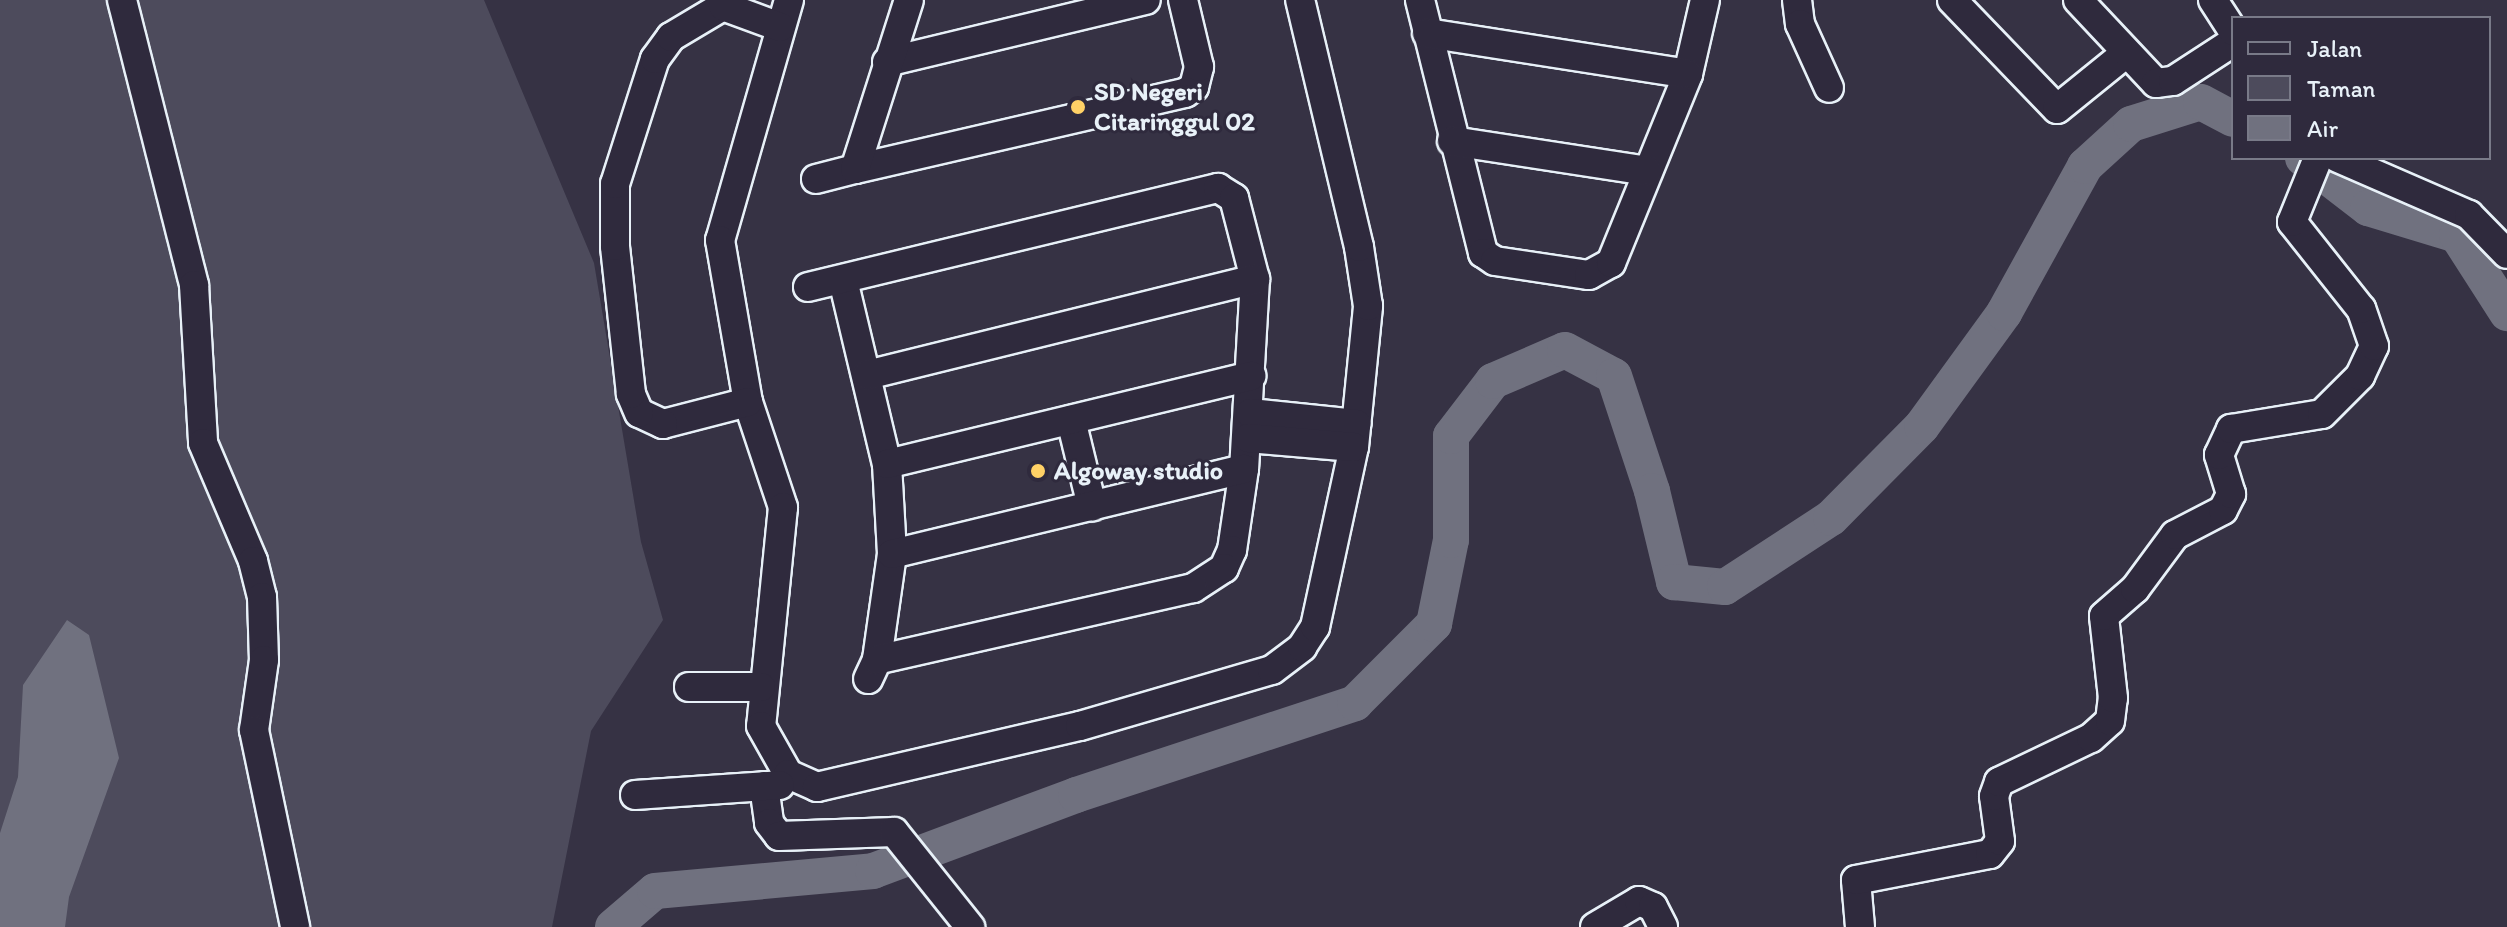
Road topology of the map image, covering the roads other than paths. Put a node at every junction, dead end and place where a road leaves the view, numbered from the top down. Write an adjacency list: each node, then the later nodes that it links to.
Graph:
1 (122, 0): 49 (street)
2 (789, 0): 15 (street)
3 (909, 0): 20 (street)
4 (1146, 0): 14 (street)
5 (1183, 0): 26 (street)
6 (1300, 0): 38 (street)
7 (1420, 0): 17 (street)
8 (1705, 0): 21 (street)
9 (1797, 0): 22 (street)
10 (1952, 0): 19 (street)
11 (2078, 0): 19 (street)
12 (2213, 0): 16 (street)
13 (722, 3): 15 (street); 35 (street)
14 (1074, 8): 20 (street)
15 (780, 27): 35 (street)
16 (2231, 28)
17 (1427, 33): 21 (street); 23 (street)
18 (2231, 43): 19 (street)
19 (2125, 54)
20 (887, 62): 26 (street)
21 (1688, 74): 27 (street)
22 (1829, 88)
23 (1452, 141): 27 (street); 27 (street)
24 (2323, 160): 48 (street)
25 (2327, 160): 29 (street)
26 (855, 169): 28 (street)
27 (1648, 171)
28 (816, 179)
29 (2507, 254)
30 (1255, 279): 31 (street); 33 (street); 34 (street)
31 (843, 280): 32 (street); 33 (street)
32 (808, 287)
33 (867, 375): 39 (street)
34 (1252, 376): 36 (street); 37 (street)
35 (748, 402): 44 (street)
36 (1071, 420): 39 (street); 41 (street)
37 (1249, 425): 38 (street); 40 (street)
38 (1355, 435): 45 (street)
39 (887, 464): 42 (street)
40 (1244, 469): 41 (street); 42 (street)
41 (1092, 506): 42 (street)
42 (892, 554)
43 (689, 687): 44 (street)
44 (761, 687): 45 (street)
45 (801, 784): 46 (street)
46 (764, 786): 47 (street); 50 (street)
47 (635, 795)
48 (1859, 915)
49 (295, 927)
50 (970, 927)
51 (1595, 927): 52 (street)
52 (1663, 927)

